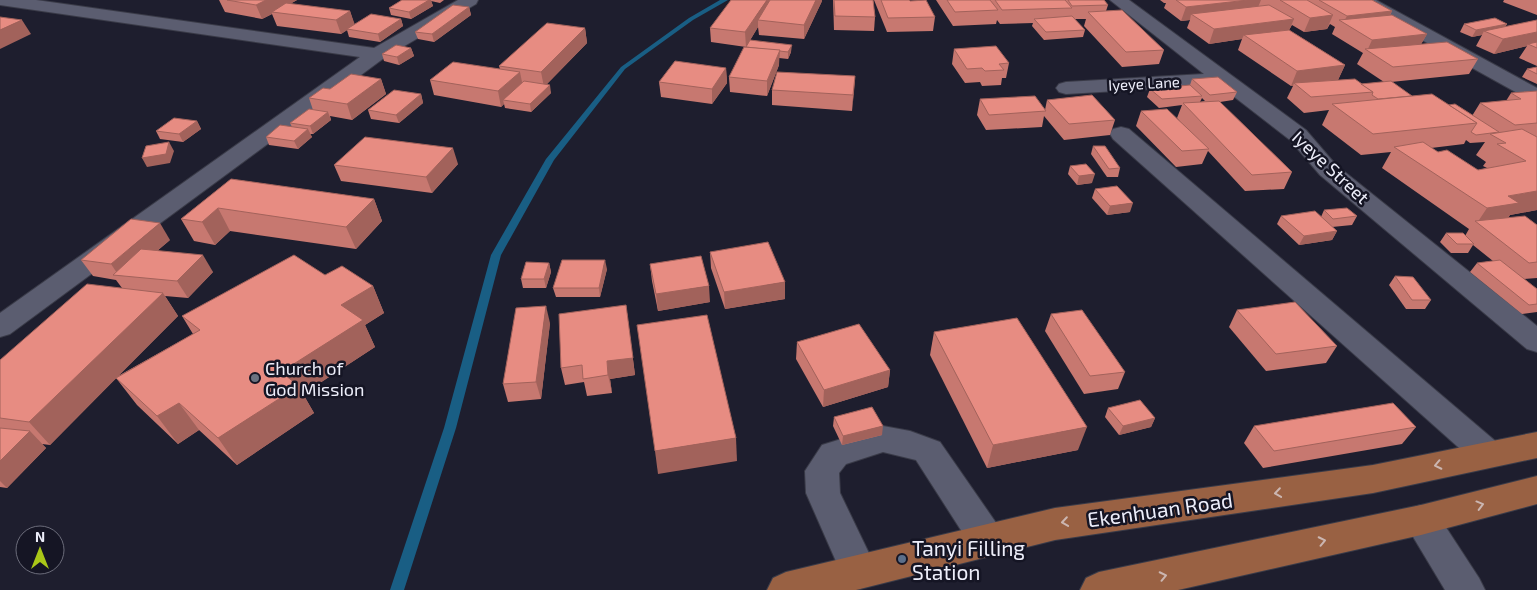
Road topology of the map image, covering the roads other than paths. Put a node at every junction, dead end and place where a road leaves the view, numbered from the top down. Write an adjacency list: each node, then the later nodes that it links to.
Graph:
1 (0, 0): 5 (street)
2 (470, 0): 5 (street)
3 (1118, 0): 6 (street, Iyeye Street)
4 (1363, 0): 8 (street)
5 (377, 54): 10 (street)
6 (1223, 79): 7 (street, Iyeye Lane); 11 (street, Iyeye Street)
7 (1066, 88)
8 (1537, 96)
9 (1121, 134): 13 (street)
10 (0, 327)
11 (1537, 342)
12 (1537, 445): 13 (main road, Ekenhuan Road)
13 (1488, 454): 16 (main road, Ekenhuan Road, one-way to 16)
14 (1536, 492): 15 (main road, one-way to 14)
15 (1422, 520): 19 (main road, one-way to 15); 20 (street)
16 (988, 540): 17 (main road, Ekenhuan Road); 17 (street)
17 (859, 572): 18 (main road, Ekenhuan Road)
18 (786, 590)
19 (1099, 590)
20 (1466, 590)

